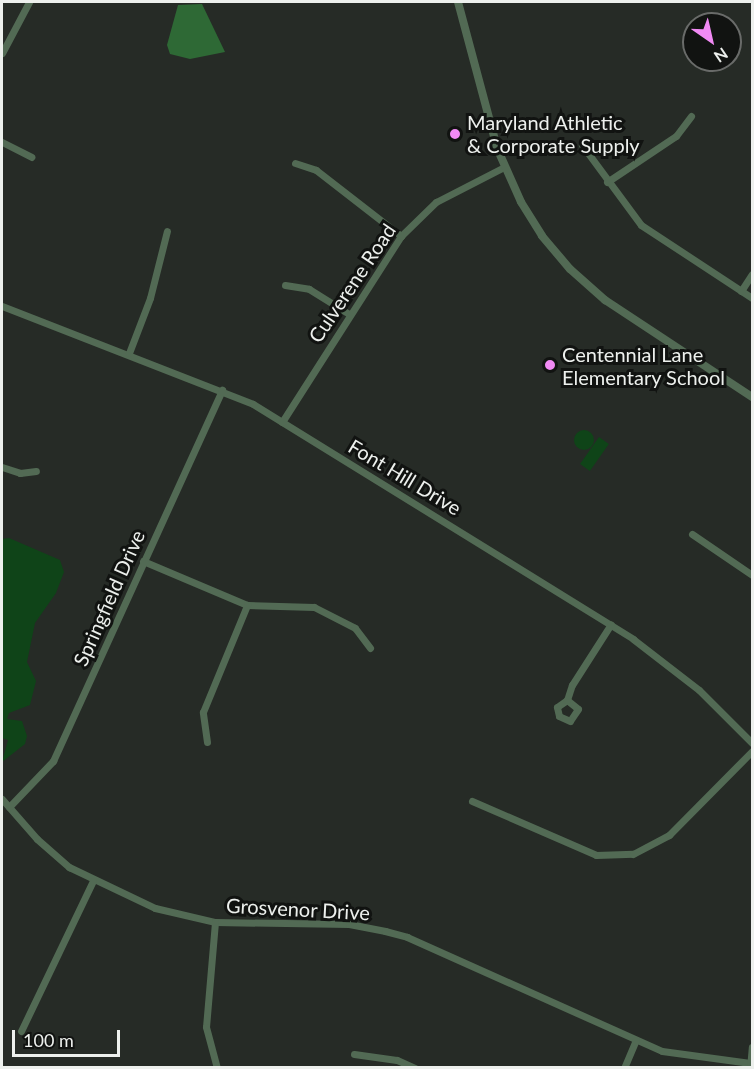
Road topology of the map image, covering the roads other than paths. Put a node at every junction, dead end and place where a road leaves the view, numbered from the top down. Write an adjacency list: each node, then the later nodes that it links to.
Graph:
1 (29, 2): 3 (street)
2 (458, 2): 9 (street)
3 (2, 53)
4 (691, 116): 10 (street)
5 (2, 142): 7 (street)
6 (582, 145): 10 (street)
7 (31, 158)
8 (295, 163): 12 (street)
9 (504, 167): 12 (street, Culverene Road); 21 (street)
10 (607, 182): 15 (street)
11 (167, 231): 19 (street)
12 (401, 236): 18 (street, Culverene Road)
13 (753, 274): 15 (street)
14 (285, 285): 18 (street)
15 (741, 291): 16 (street)
16 (753, 298)
17 (2, 306): 19 (street, Font Hill Drive)
18 (349, 314): 22 (street, Culverene Road)
19 (129, 353): 20 (street, Font Hill Drive)
20 (222, 390): 22 (street, Font Hill Drive); 26 (street, Springfield Drive)
21 (753, 397)
22 (282, 422): 29 (street, Font Hill Drive)
23 (2, 467): 24 (street)
24 (36, 471)
25 (692, 534): 27 (street)
26 (143, 561): 28 (street); 37 (street, Springfield Drive)
27 (753, 575)
28 (247, 605): 30 (street); 32 (street)
29 (612, 624): 31 (street); 33 (street, Font Hill Drive)
30 (370, 648)
31 (567, 700)
32 (207, 742)
33 (753, 743)
34 (753, 751): 36 (street)
35 (2, 799): 37 (street, Grosvenor Drive)
36 (471, 801)
37 (9, 807): 38 (street, Grosvenor Drive)
38 (93, 881): 39 (street, Grosvenor Drive); 40 (street)
39 (215, 922): 41 (street, Grosvenor Drive); 45 (street)
40 (21, 1031)
41 (636, 1040): 44 (street, Grosvenor Drive); 47 (street)
42 (753, 1047): 44 (street)
43 (354, 1054): 46 (street)
44 (750, 1065)
45 (217, 1068)
46 (415, 1068)
47 (624, 1068)

